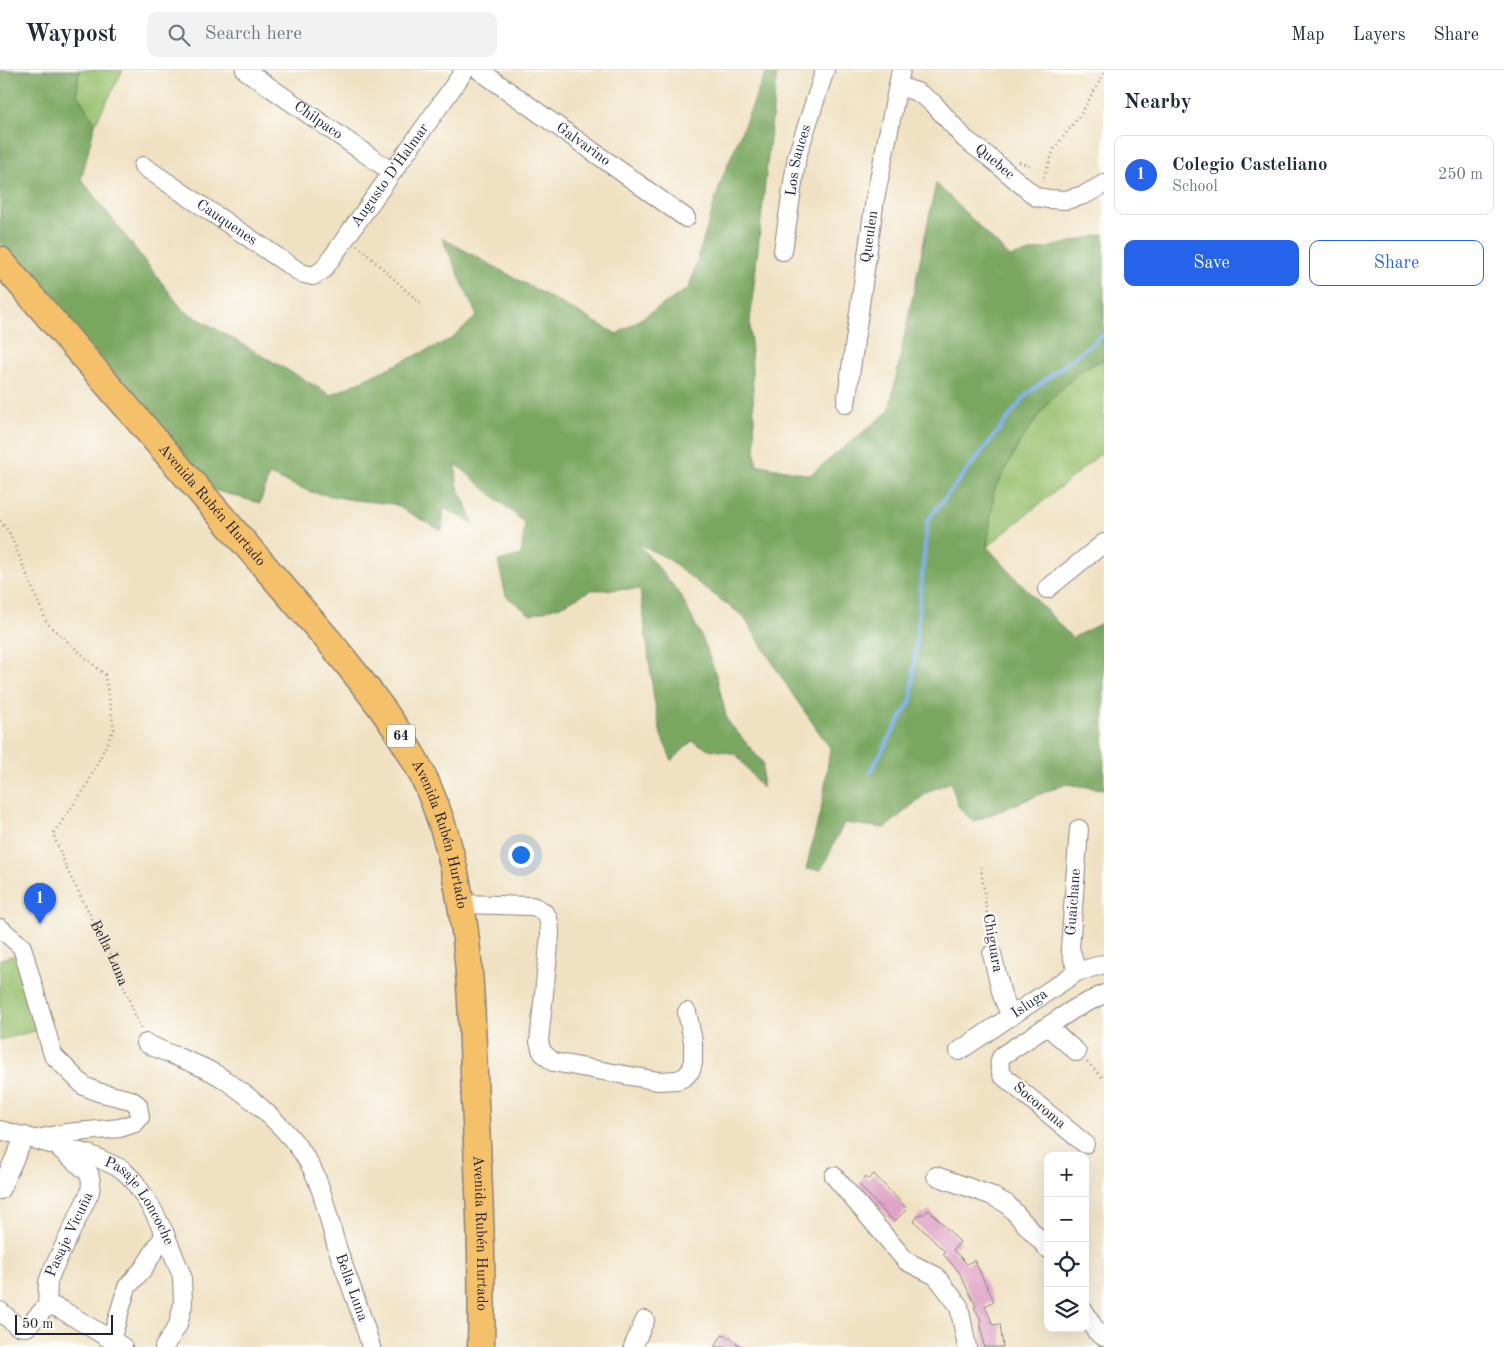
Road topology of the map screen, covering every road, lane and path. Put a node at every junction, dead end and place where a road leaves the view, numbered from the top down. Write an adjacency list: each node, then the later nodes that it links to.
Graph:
1 (245, 70): 8 (street, Chilpaco)
2 (465, 70): 8 (street, Augusto D'Halmar)
3 (480, 70): 11 (street, Galvarino)
4 (825, 70): 13 (street, Los Sauces)
5 (1104, 73): 10 (path)
6 (899, 78): 10 (street, Quebec); 18 (street, Queulen)
7 (143, 166): 15 (street, Cauquenes)
8 (392, 172): 12 (street, Augusto D'Halmar)
9 (1104, 184): 10 (street)
10 (1036, 197)
11 (686, 218)
12 (347, 235): 15 (street, Augusto D'Halmar); 17 (path)
13 (782, 251)
14 (0, 260): 24 (highway, Avenida Rubén Hurtado / 64)
15 (313, 276)
16 (0, 284): 55 (highway, Avenida Rubén Hurtado / 64)
17 (423, 306)
18 (846, 404)
19 (0, 521): 33 (path, Bella Luna)
20 (1104, 543): 21 (street)
21 (1047, 589)
22 (1079, 830): 28 (street, Guaichane)
23 (981, 867): 26 (path, Chiguara)
24 (462, 904): 30 (street); 56 (highway, Avenida Rubén Hurtado / 64)
25 (0, 928): 39 (street)
26 (992, 954): 31 (street, Chiguara)
27 (1104, 964): 28 (street, Isluga)
28 (1077, 972): 31 (street, Isluga)
29 (1104, 994): 32 (street, Isluga)
30 (687, 1012)
31 (1011, 1017): 34 (street, Isluga)
32 (1048, 1026): 35 (street); 36 (street, Isluga)
33 (146, 1043): 54 (street, Bella Luna)
34 (959, 1051)
35 (1077, 1052): 37 (path)
36 (999, 1064): 40 (street, Socoroma)
37 (1104, 1079)
38 (0, 1130): 39 (street, Pasaje Loncoche)
39 (31, 1138): 41 (street, Pasaje Loncoche); 44 (street)
40 (1085, 1144)
41 (56, 1145): 45 (street, Pasaje Loncoche); 47 (street, Pasaje Vicuña)
42 (834, 1176): 58 (street)
43 (936, 1176): 46 (street)
44 (0, 1190)
45 (165, 1234): 52 (street); 53 (street, Pasaje Loncoche)
46 (1044, 1245)
47 (47, 1306): 48 (street); 52 (street)
48 (0, 1311)
49 (1089, 1319): 51 (street)
50 (645, 1320): 57 (street)
51 (1104, 1337)
52 (117, 1344)
53 (164, 1347)
54 (371, 1347)
55 (467, 1347)
56 (481, 1347)
57 (633, 1347)
58 (967, 1347)

